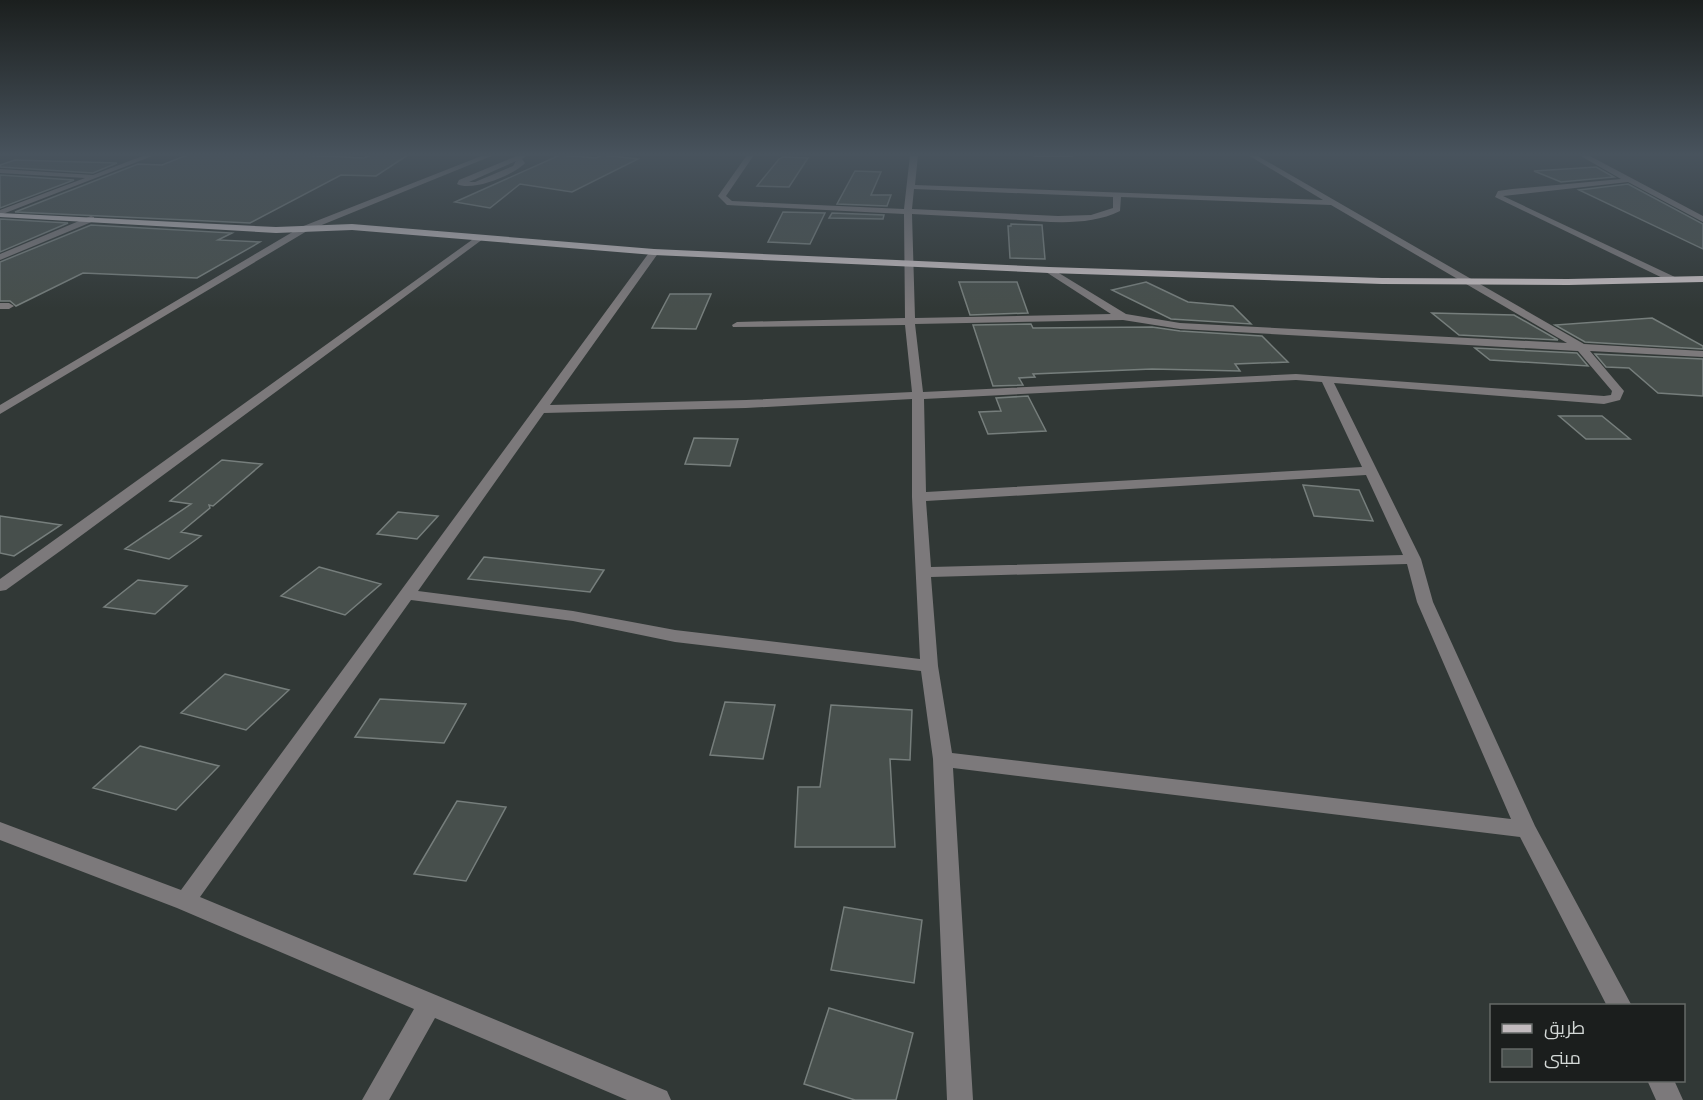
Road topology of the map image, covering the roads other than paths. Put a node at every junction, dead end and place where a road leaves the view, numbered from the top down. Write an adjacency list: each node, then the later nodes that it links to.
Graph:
1 (20, 206): 10 (street)
2 (361, 206): 13 (street)
3 (796, 206): 9 (street)
4 (908, 206): 9 (street)
5 (1117, 206): 9 (street)
6 (1338, 206): 21 (street)
7 (1519, 206): 20 (street)
8 (1679, 206): 12 (street)
9 (908, 212): 17 (street)
10 (0, 214): 11 (main road)
11 (91, 219): 13 (main road); 16 (street)
12 (1703, 219)
13 (304, 229): 14 (main road); 30 (street)
14 (479, 239): 15 (main road); 35 (street)
15 (654, 252): 17 (main road); 29 (street)
16 (0, 257)
17 (909, 262): 18 (main road); 23 (street)
18 (1049, 270): 21 (main road); 22 (street)
19 (1703, 279): 20 (main road)
20 (1674, 280): 21 (main road)
21 (1469, 282): 25 (street)
22 (1123, 317): 23 (street); 25 (street)
23 (910, 322): 24 (street); 28 (street)
24 (737, 325)
25 (1581, 347): 26 (street); 27 (street)
26 (1703, 354)
27 (1326, 378): 28 (street); 31 (street)
28 (918, 396): 29 (street); 32 (street)
29 (543, 409): 36 (street)
30 (0, 410)
31 (1371, 471): 32 (street); 33 (street)
32 (919, 497): 34 (street)
33 (1413, 559): 34 (street); 39 (street)
34 (924, 572): 37 (street)
35 (0, 586)
36 (408, 595): 37 (street); 41 (street)
37 (929, 666): 38 (street)
38 (942, 759): 39 (street); 47 (street)
39 (1526, 829): 43 (street)
40 (0, 831): 41 (street)
41 (186, 902): 42 (street)
42 (430, 1004): 45 (street); 46 (street)
43 (1619, 1004)
44 (1661, 1082): 48 (street)
45 (375, 1100)
46 (658, 1100)
47 (960, 1100)
48 (1670, 1100)

